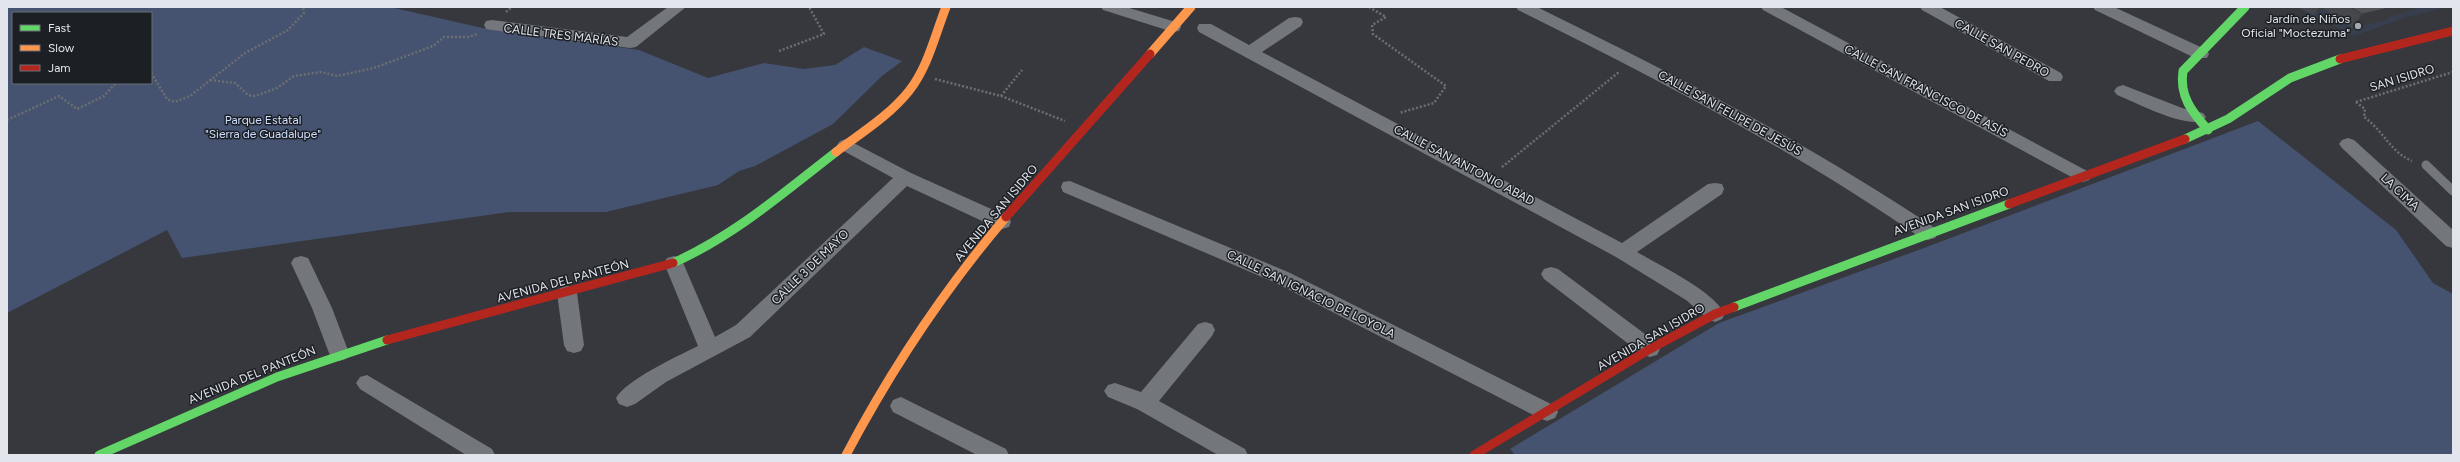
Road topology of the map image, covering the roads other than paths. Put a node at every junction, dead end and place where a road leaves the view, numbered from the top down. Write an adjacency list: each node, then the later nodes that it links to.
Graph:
1 (678, 7): 11 (street, CALLE TRES MARÍAS)
2 (946, 7): 21 (street, AVENIDA DEL PANTEÓN)
3 (1109, 7): 12 (street)
4 (1191, 7): 12 (street, AVENIDA SAN ISIDRO)
5 (1524, 7): 29 (street, CALLE SAN FELIPE DE JESÚS)
6 (1769, 7): 23 (street, CALLE SAN FRANCISCO DE ASÍS)
7 (1928, 7): 17 (street, CALLE SAN PEDRO)
8 (2102, 7): 16 (street)
9 (2245, 7): 16 (street)
10 (1295, 22): 15 (street)
11 (492, 25)
12 (1173, 27): 28 (street, AVENIDA SAN ISIDRO)
13 (1205, 28): 15 (street, CALLE SAN ANTONIO ABAD)
14 (2453, 31): 19 (street, AVENIDA SAN ISIDRO)
15 (1250, 52): 31 (street, CALLE SAN ANTONIO ABAD)
16 (2201, 54): 19 (street)
17 (2055, 77)
18 (2123, 91): 19 (street)
19 (2202, 123): 23 (street, AVENIDA SAN ISIDRO)
20 (2348, 144): 30 (street, LA CIMA)
21 (846, 145): 24 (street); 33 (street, AVENIDA DEL PANTEÓN)
22 (2426, 165): 27 (lane)
23 (2083, 176): 29 (street, AVENIDA SAN ISIDRO)
24 (905, 177): 28 (street); 39 (street, CALLE 3 DE MAYO)
25 (1070, 187): 47 (street, CALLE SAN IGNACIO DE LOYOLA)
26 (1715, 189): 31 (street)
27 (2453, 191)
28 (1002, 222): 50 (street, AVENIDA SAN ISIDRO)
29 (1928, 232): 36 (street, AVENIDA SAN ISIDRO)
30 (2453, 241)
31 (1624, 252): 36 (street, CALLE SAN ANTONIO ABAD)
32 (301, 262): 41 (street)
33 (674, 263): 35 (street, AVENIDA DEL PANTEÓN); 39 (street)
34 (1551, 274): 40 (street)
35 (567, 293): 38 (street); 41 (street, AVENIDA DEL PANTEÓN)
36 (1715, 314): 40 (street, AVENIDA SAN ISIDRO)
37 (1205, 330): 45 (street)
38 (574, 345)
39 (709, 348): 44 (street, CALLE 3 DE MAYO)
40 (1650, 349): 47 (street, AVENIDA SAN ISIDRO)
41 (339, 353): 48 (street, AVENIDA DEL PANTEÓN)
42 (367, 383): 49 (street)
43 (1115, 391): 45 (street)
44 (627, 398)
45 (1145, 403): 52 (street)
46 (901, 406): 51 (street)
47 (1547, 412): 53 (street, AVENIDA SAN ISIDRO)
48 (99, 455)
49 (484, 455)
50 (846, 455)
51 (998, 455)
52 (1237, 455)
53 (1474, 455)

